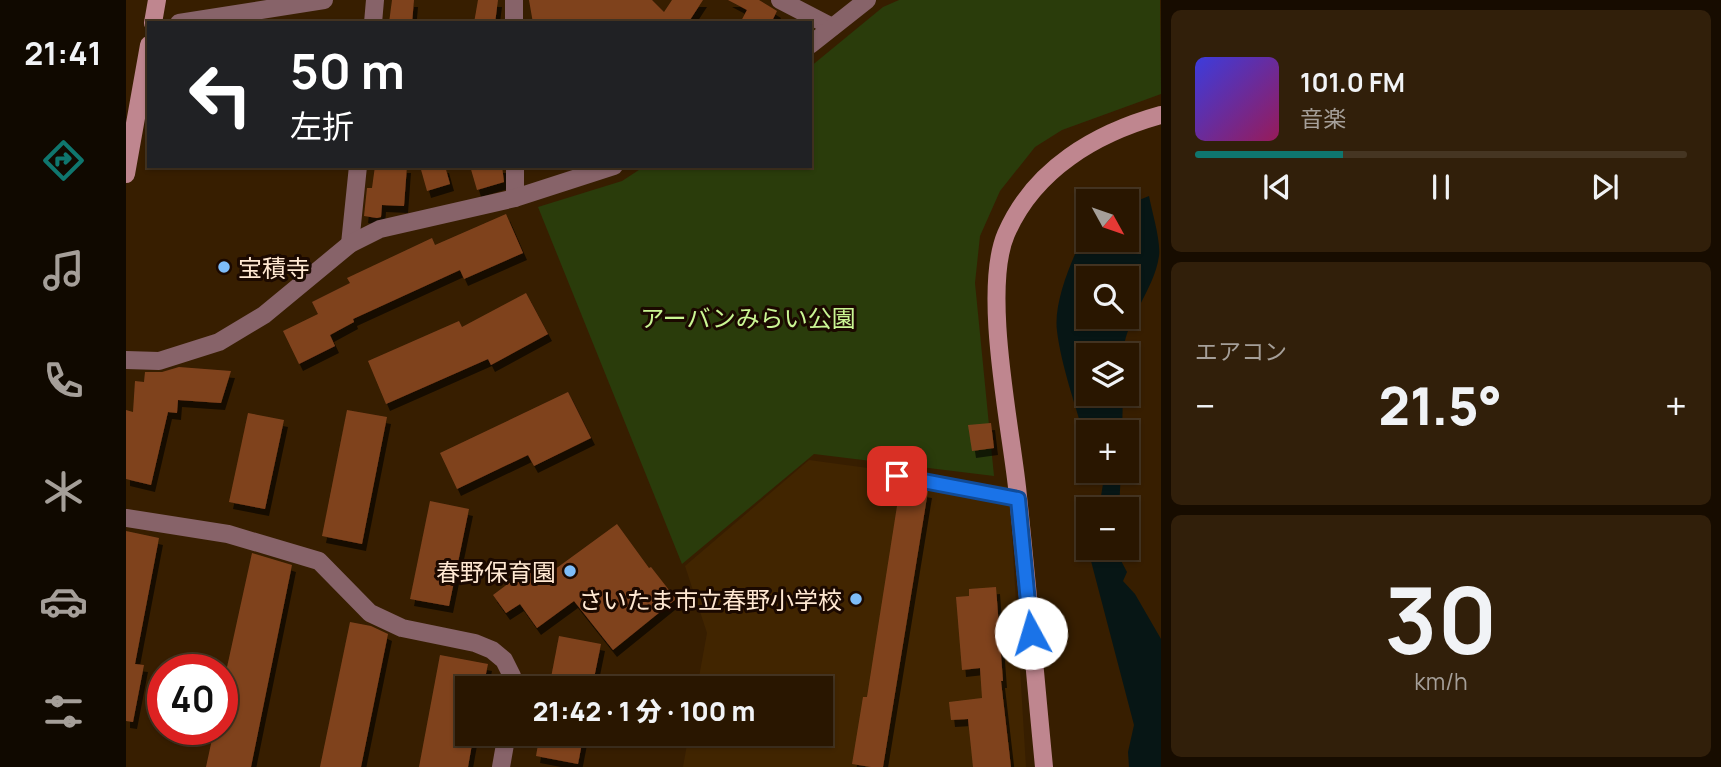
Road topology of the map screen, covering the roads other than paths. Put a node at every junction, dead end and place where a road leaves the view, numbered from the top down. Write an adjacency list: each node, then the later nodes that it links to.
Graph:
1 (157, 0): 7 (street)
2 (324, 0): 8 (street)
3 (375, 0): 9 (street)
4 (514, 0): 10 (street)
5 (780, 0): 11 (street)
6 (867, 0): 11 (street)
7 (153, 21)
8 (192, 21)
9 (373, 21)
10 (514, 21)
11 (832, 27): 12 (street)
12 (812, 43)
13 (147, 56): 18 (street)
14 (1161, 115): 23 (street)
15 (358, 168): 20 (street)
16 (515, 168): 19 (street)
17 (608, 168): 19 (street)
18 (126, 174)
19 (515, 198): 20 (street)
20 (350, 244): 21 (street)
21 (126, 360)
22 (889, 486): 23 (lane)
23 (1018, 499): 28 (street)
24 (126, 518): 25 (street)
25 (512, 676)
26 (505, 746): 27 (street)
27 (501, 767)
28 (1044, 767)

